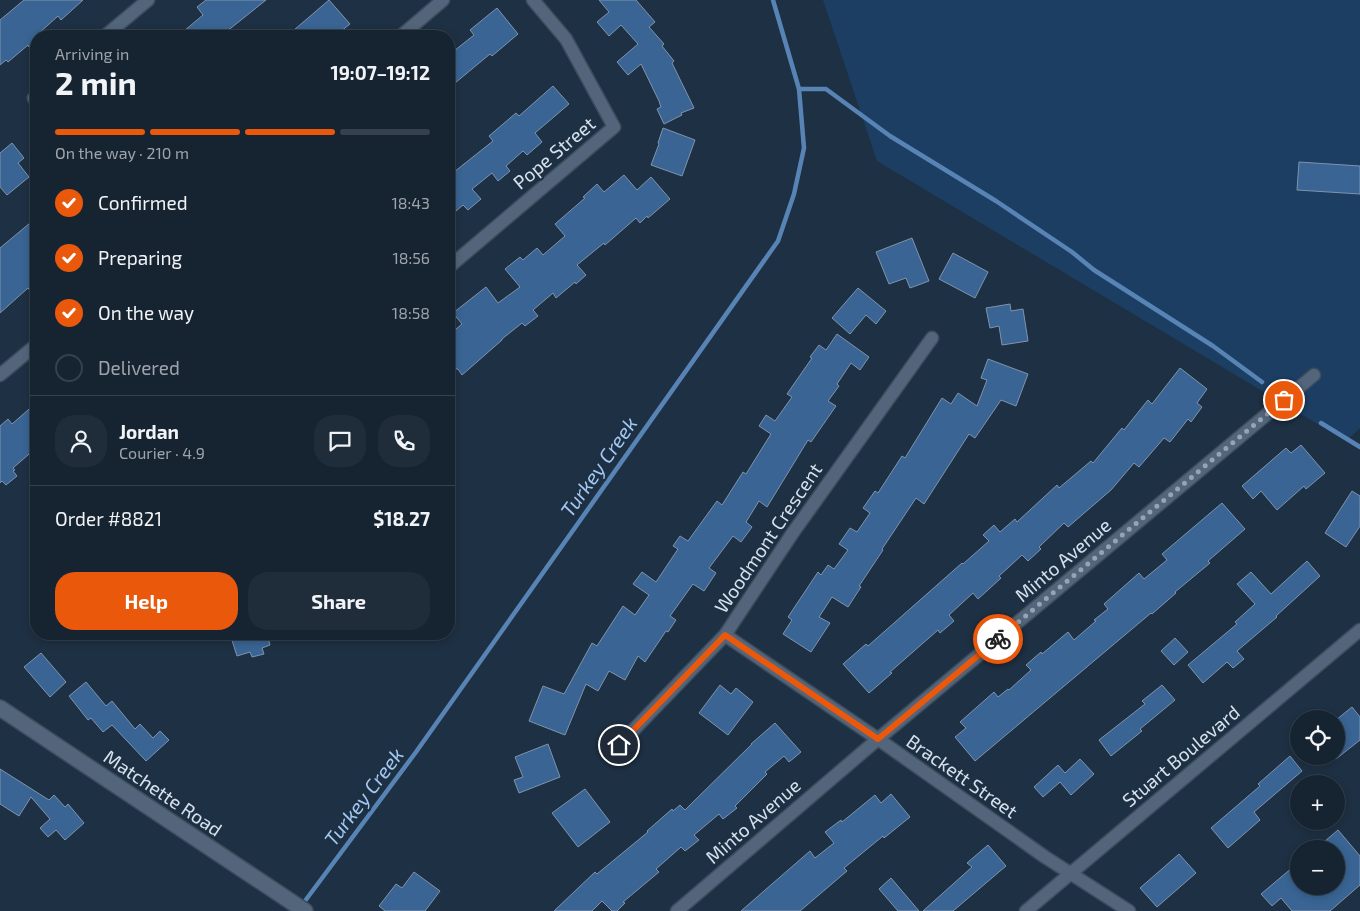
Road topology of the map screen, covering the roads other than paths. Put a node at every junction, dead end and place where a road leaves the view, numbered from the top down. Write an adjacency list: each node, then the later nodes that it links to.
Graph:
1 (148, 0): 4 (street)
2 (443, 0): 5 (street)
3 (533, 0): 6 (street, Pope Street)
4 (112, 30)
5 (408, 30)
6 (455, 262)
7 (932, 338): 12 (street, Woodmont Crescent)
8 (30, 350): 10 (street)
9 (1314, 374): 14 (street, Minto Avenue)
10 (0, 375)
11 (1360, 630): 16 (street, Stuart Boulevard)
12 (725, 635): 14 (street, Brackett Street); 15 (street, Woodmont Crescent)
13 (0, 708): 17 (street, Matchette Road)
14 (878, 739): 16 (street, Brackett Street); 18 (street, Minto Avenue)
15 (619, 745)
16 (1071, 873): 19 (street, Stuart Boulevard); 20 (street, Brackett Street)
17 (305, 911)
18 (677, 911)
19 (1026, 911)
20 (1129, 911)

